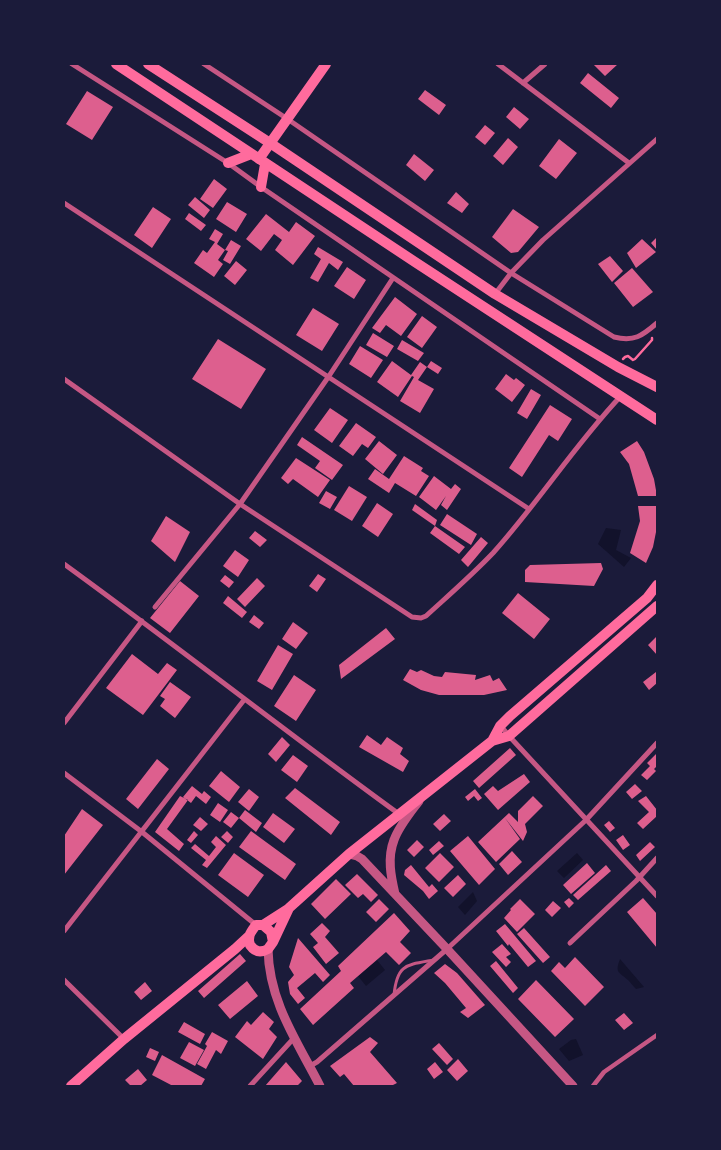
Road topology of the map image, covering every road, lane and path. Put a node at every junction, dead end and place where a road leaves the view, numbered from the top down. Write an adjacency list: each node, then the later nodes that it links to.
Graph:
1 (72, 64): 13 (street)
2 (116, 64): 12 (main road)
3 (148, 64): 11 (main road)
4 (204, 64): 9 (street)
5 (326, 64): 9 (main road)
6 (498, 64): 8 (street)
7 (545, 64): 8 (street)
8 (523, 83): 14 (street)
9 (286, 118): 11 (main road); 17 (street)
10 (657, 139): 14 (street)
11 (270, 143): 12 (main road); 19 (main road)
12 (258, 159): 13 (main road); 15 (main road); 26 (main road)
13 (228, 163): 15 (street)
14 (629, 163): 17 (street)
15 (261, 188): 18 (street)
16 (64, 203): 23 (street)
17 (511, 273): 19 (street); 21 (street)
18 (393, 278): 23 (street); 27 (street)
19 (495, 294): 25 (main road)
20 (657, 322): 21 (street)
21 (647, 332): 22 (path)
22 (625, 357)
23 (329, 376): 29 (street); 30 (street)
24 (64, 379): 29 (street)
25 (657, 387)
26 (620, 397): 27 (street); 28 (main road)
27 (600, 419): 30 (street)
28 (657, 420)
29 (240, 504): 30 (street); 34 (street)
30 (529, 509)
31 (64, 564): 35 (street)
32 (657, 584): 38 (main road)
33 (657, 606): 39 (main road)
34 (155, 607)
35 (142, 621): 36 (street); 37 (street)
36 (244, 700): 44 (street); 46 (street)
37 (64, 723)
38 (500, 726): 39 (street); 40 (main road)
39 (509, 736): 40 (main road); 45 (street)
40 (492, 741): 43 (main road)
41 (657, 743): 45 (street)
42 (64, 773): 46 (street)
43 (423, 796): 44 (main road); 50 (street)
44 (399, 814): 47 (main road)
45 (586, 820): 49 (street); 60 (street)
46 (142, 832): 53 (street); 54 (street)
47 (349, 854): 50 (street); 52 (main road)
48 (657, 858): 49 (street)
49 (640, 877): 51 (street); 56 (street)
50 (395, 895): 60 (street)
51 (657, 896)
52 (288, 908): 53 (main road); 57 (main road)
53 (259, 925): 55 (main road); 57 (main road)
54 (64, 931)
55 (249, 936): 58 (main road); 59 (main road)
56 (570, 944)
57 (271, 945): 58 (main road); 65 (street)
58 (252, 948): 59 (main road)
59 (235, 949): 66 (main road)
60 (447, 949): 61 (street); 71 (street)
61 (434, 960): 63 (street); 63 (lane)
62 (64, 980): 66 (street)
63 (394, 995): 67 (street)
64 (657, 1035): 72 (street)
65 (294, 1038): 67 (street); 69 (street)
66 (124, 1039): 68 (main road)
67 (310, 1066): 70 (street)
68 (71, 1086)
69 (250, 1086)
70 (320, 1086)
71 (573, 1086)
72 (593, 1086)

